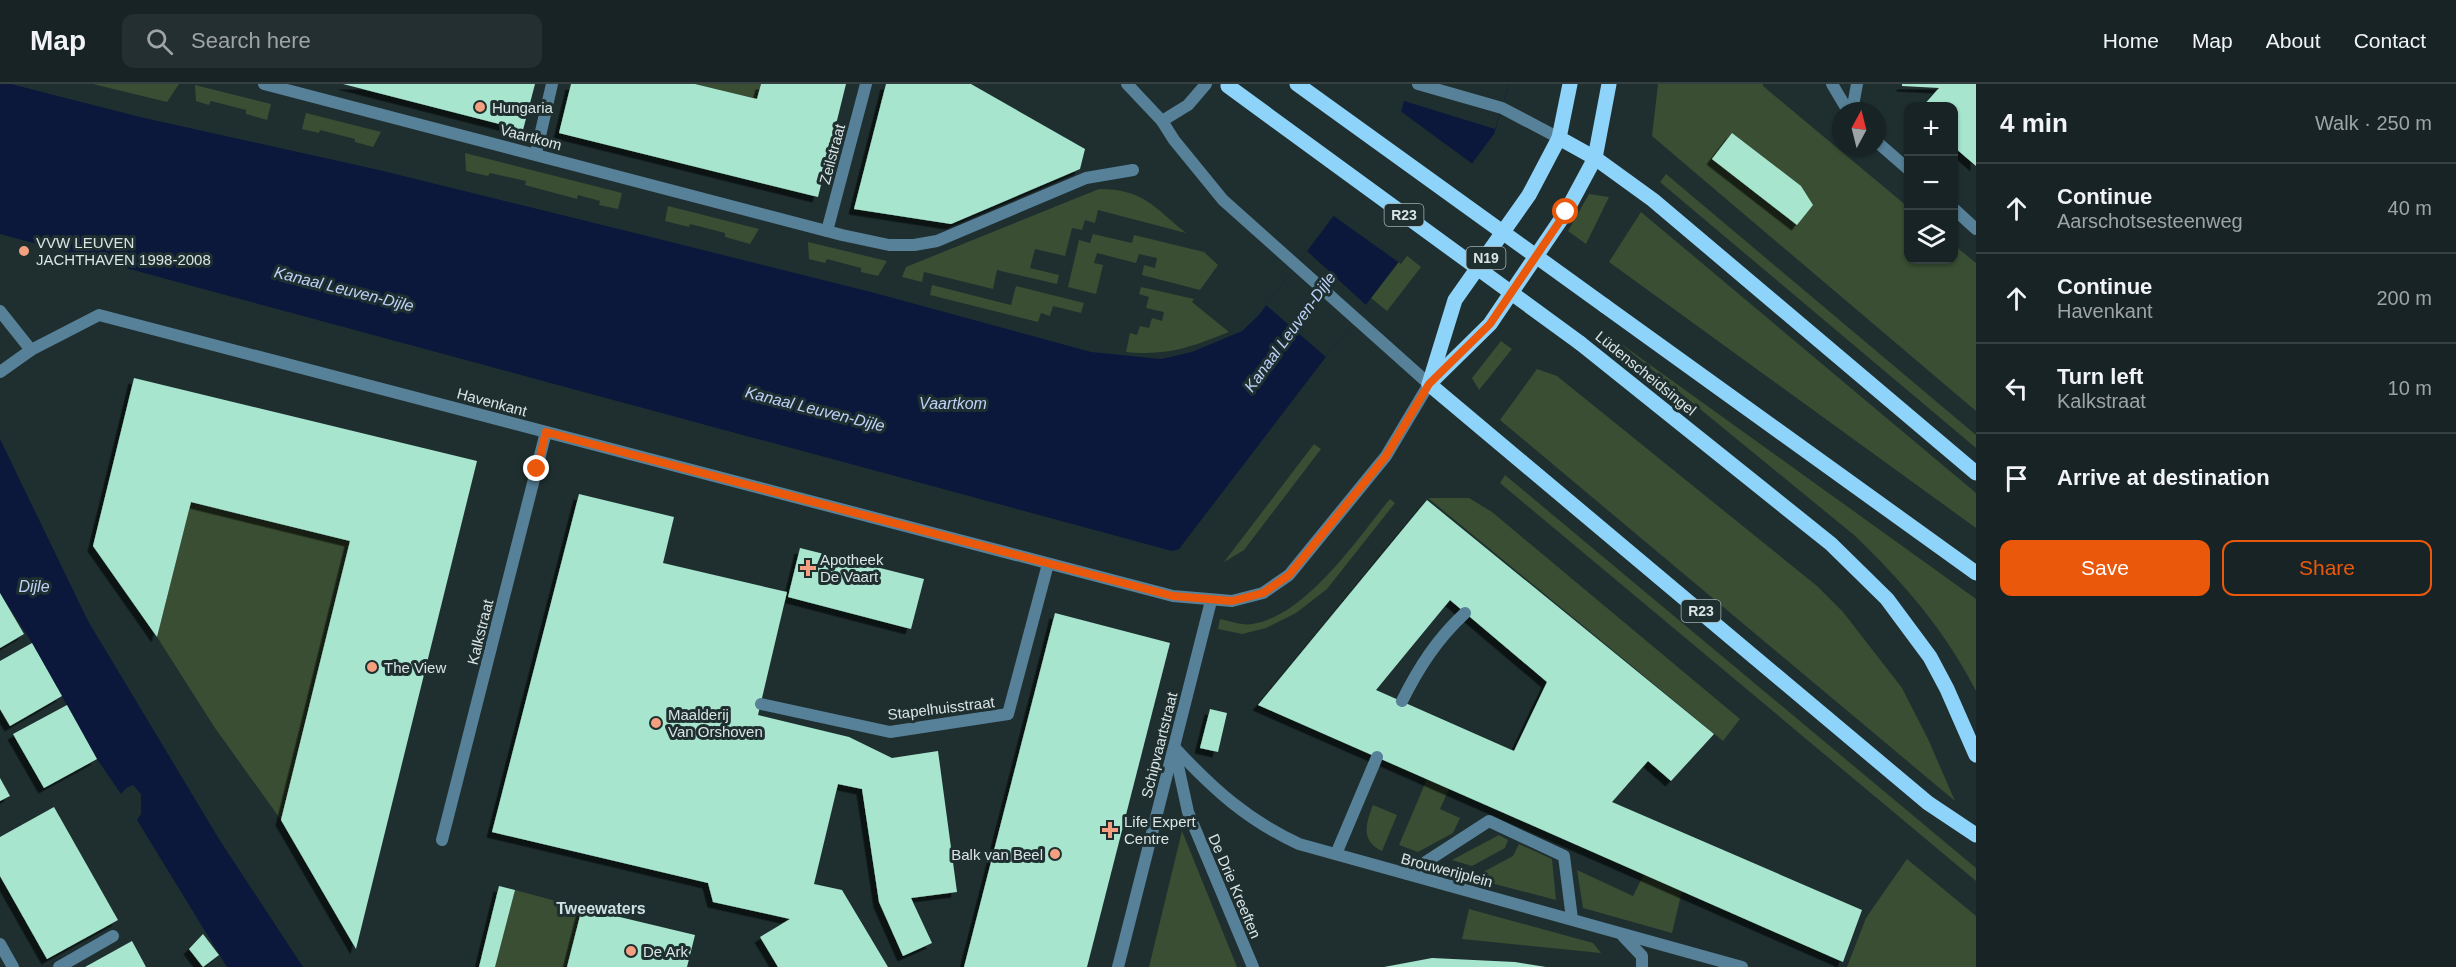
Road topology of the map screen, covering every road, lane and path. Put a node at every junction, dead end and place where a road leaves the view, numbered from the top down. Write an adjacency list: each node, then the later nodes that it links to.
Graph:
1 (264, 84): 18 (street, Vaartkom)
2 (552, 84): 18 (street)
3 (866, 84): 24 (street, Zeilstraat)
4 (1126, 84): 15 (street)
5 (1206, 84): 15 (street)
6 (1224, 84): 38 (main road, Lüdenscheidsingel / R23, bridge)
7 (1297, 84): 32 (main road, Lüdenscheidsingel, bridge)
8 (1418, 84): 16 (street)
9 (1570, 84): 16 (main road, N19)
10 (1609, 84): 19 (main road, N19)
11 (1832, 84): 13 (street)
12 (1857, 84): 14 (street)
13 (1844, 102)
14 (1852, 102)
15 (1162, 121): 28 (street)
16 (1559, 138): 19 (main road); 28 (main road, N19)
17 (1886, 150): 20 (street)
18 (536, 153): 24 (street, Vaartkom)
19 (1595, 158): 28 (main road, N19); 30 (main road)
20 (1904, 166)
21 (1133, 170): 24 (street, Vaartkom)
22 (1954, 210): 23 (street)
23 (1976, 229)
24 (827, 231)
25 (0, 311): 26 (street)
26 (30, 350): 27 (street, Havenkant); 29 (street, Havenkant)
27 (0, 372)
28 (1429, 384): 33 (street, Havenkant / N19); 40 (main road, R23)
29 (546, 432): 31 (street, Havenkant); 41 (street, Kalkstraat)
30 (1976, 473)
31 (1048, 564): 33 (street, Havenkant); 36 (street, Stapelhuisstraat)
32 (1976, 573)
33 (1211, 601): 37 (street, Schipvaartstraat)
34 (1465, 613): 35 (street)
35 (1402, 701)
36 (761, 704)
37 (1174, 747): 42 (street, Brouwerijplein); 50 (street, Schipvaartstraat); 51 (street, De Drie Kreeften)
38 (1976, 756)
39 (1377, 757): 42 (street)
40 (1976, 835)
41 (442, 840)
42 (1336, 854): 43 (street, Brouwerijplein)
43 (1407, 874): 44 (street, Brouwerijplein); 44 (street)
44 (1572, 920): 45 (street, Brouwerijplein)
45 (1620, 933): 52 (street); 53 (street, Brouwerijplein)
46 (113, 936): 49 (street)
47 (0, 944): 48 (street)
48 (13, 967)
49 (59, 967)
50 (1118, 967)
51 (1253, 967)
52 (1642, 967)
53 (1742, 967)

